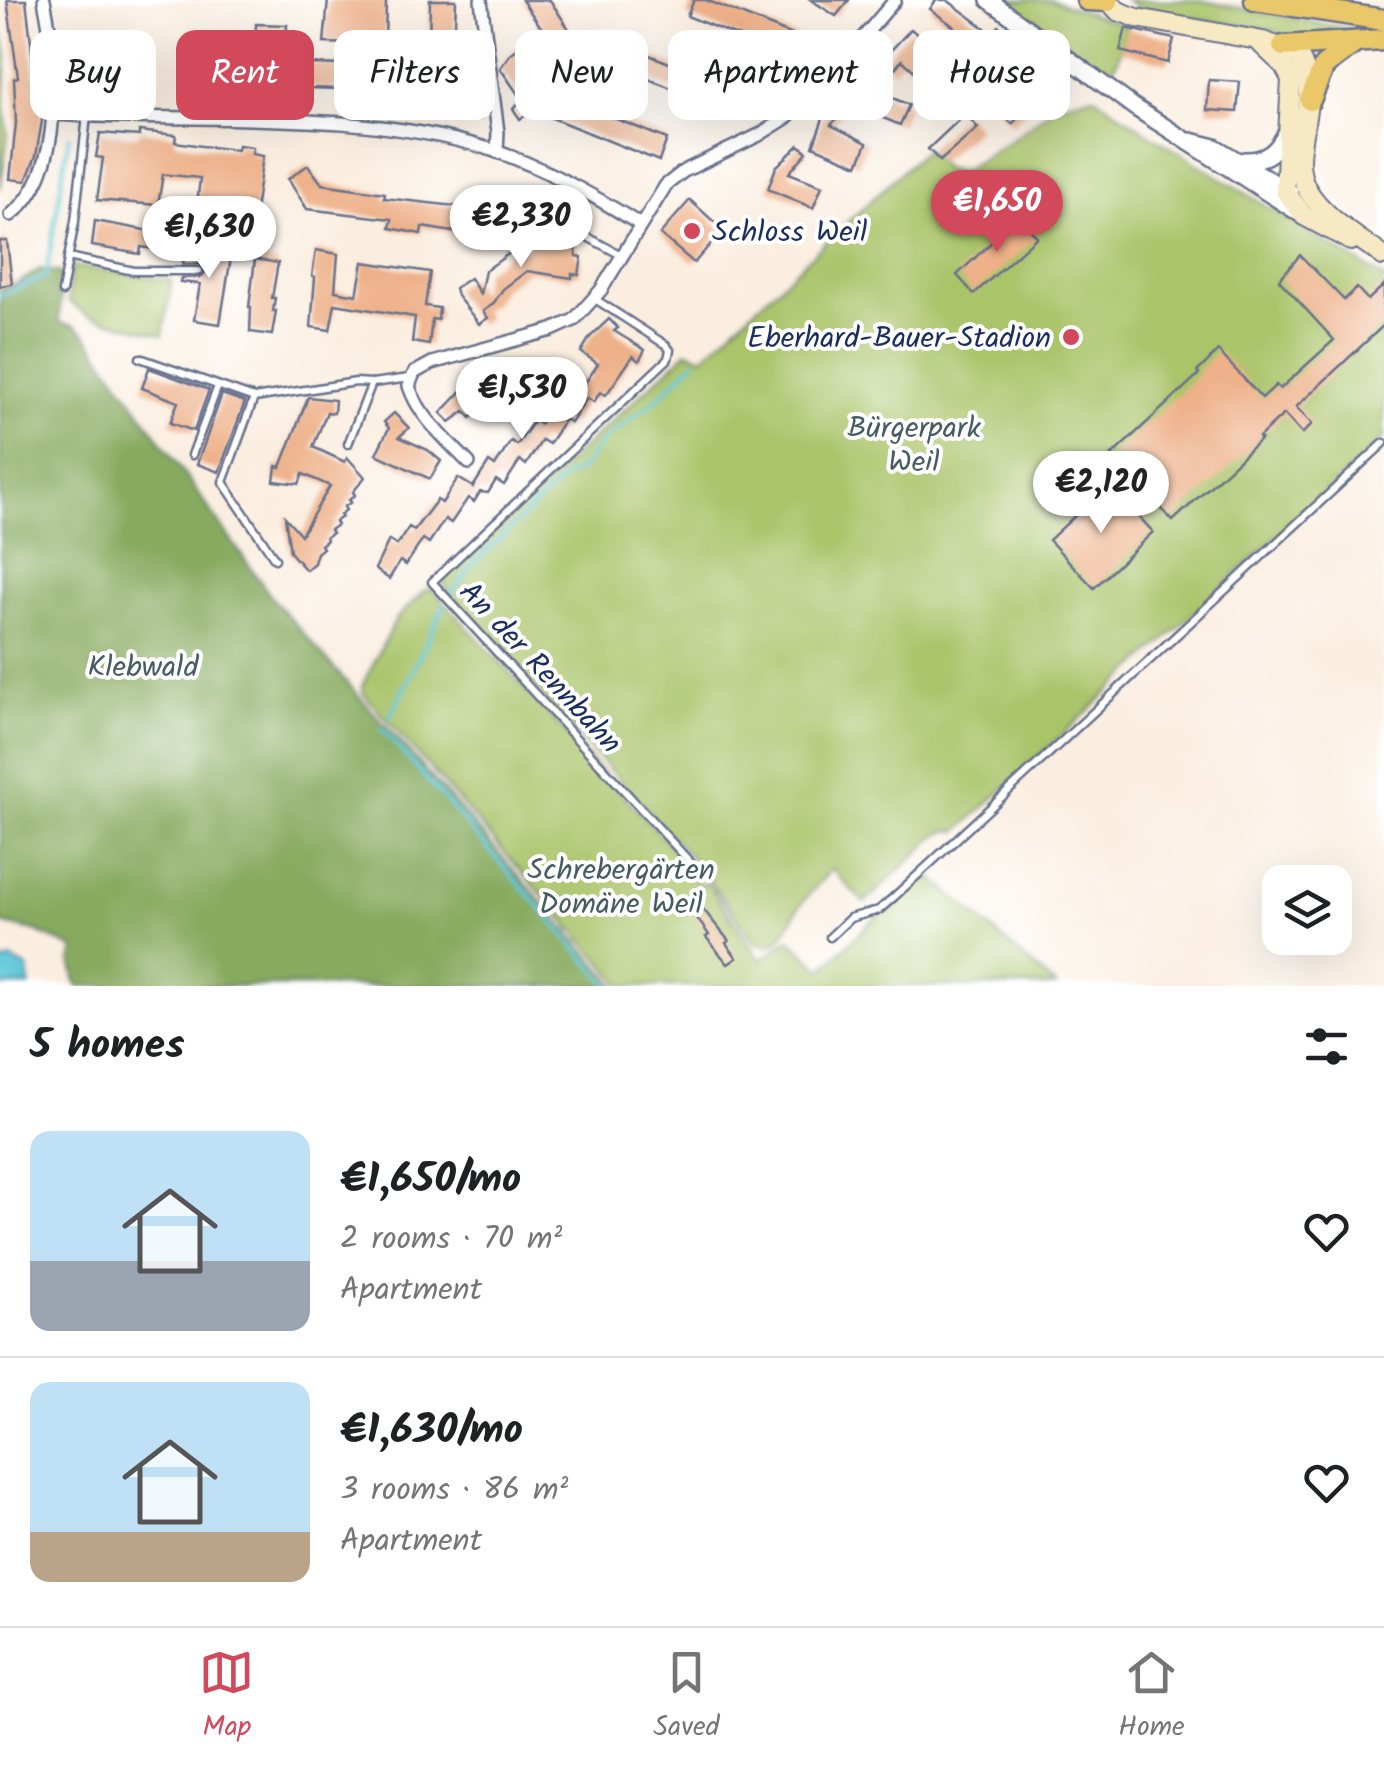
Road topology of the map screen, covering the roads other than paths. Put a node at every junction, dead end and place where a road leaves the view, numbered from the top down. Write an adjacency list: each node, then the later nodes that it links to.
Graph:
1 (44, 0): 9 (street)
2 (481, 0): 20 (street)
3 (895, 0): 29 (street)
4 (990, 0): 19 (street)
5 (1087, 0): 6 (highway)
6 (1108, 0): 10 (main road)
7 (1256, 0): 8 (highway)
8 (1384, 20)
9 (49, 30)
10 (1257, 40): 13 (main road); 18 (main road)
11 (1360, 40): 12 (highway); 13 (highway); 14 (highway)
12 (1384, 40)
13 (1283, 46): 14 (main road)
14 (1310, 100): 22 (main road)
15 (156, 119): 20 (street)
16 (53, 120): 26 (street)
17 (86, 120): 32 (lane)
18 (1288, 128): 21 (street); 24 (main road)
19 (1187, 140): 21 (street); 23 (street)
20 (497, 152): 29 (street)
21 (1240, 160): 24 (street)
22 (1300, 166): 24 (street); 28 (main road)
23 (1254, 185): 24 (street); 27 (street)
24 (1284, 188): 27 (main road); 28 (street)
25 (538, 210): 30 (lane)
26 (11, 216)
27 (1304, 216): 31 (main road)
28 (1339, 222): 31 (main road)
29 (639, 224): 30 (street)
30 (621, 255): 35 (street)
31 (1383, 257)
32 (68, 258): 33 (lane); 34 (lane)
33 (199, 271)
34 (62, 292)
35 (595, 299): 37 (street); 46 (lane, An der Rennbahn)
36 (140, 358): 39 (lane)
37 (411, 377): 38 (lane); 44 (street)
38 (372, 383): 40 (lane); 41 (lane)
39 (218, 386): 40 (lane); 43 (lane)
40 (254, 398): 45 (lane)
41 (348, 444)
42 (1384, 444): 47 (lane)
43 (192, 455)
44 (469, 463)
45 (275, 559)
46 (702, 875)
47 (830, 938)

